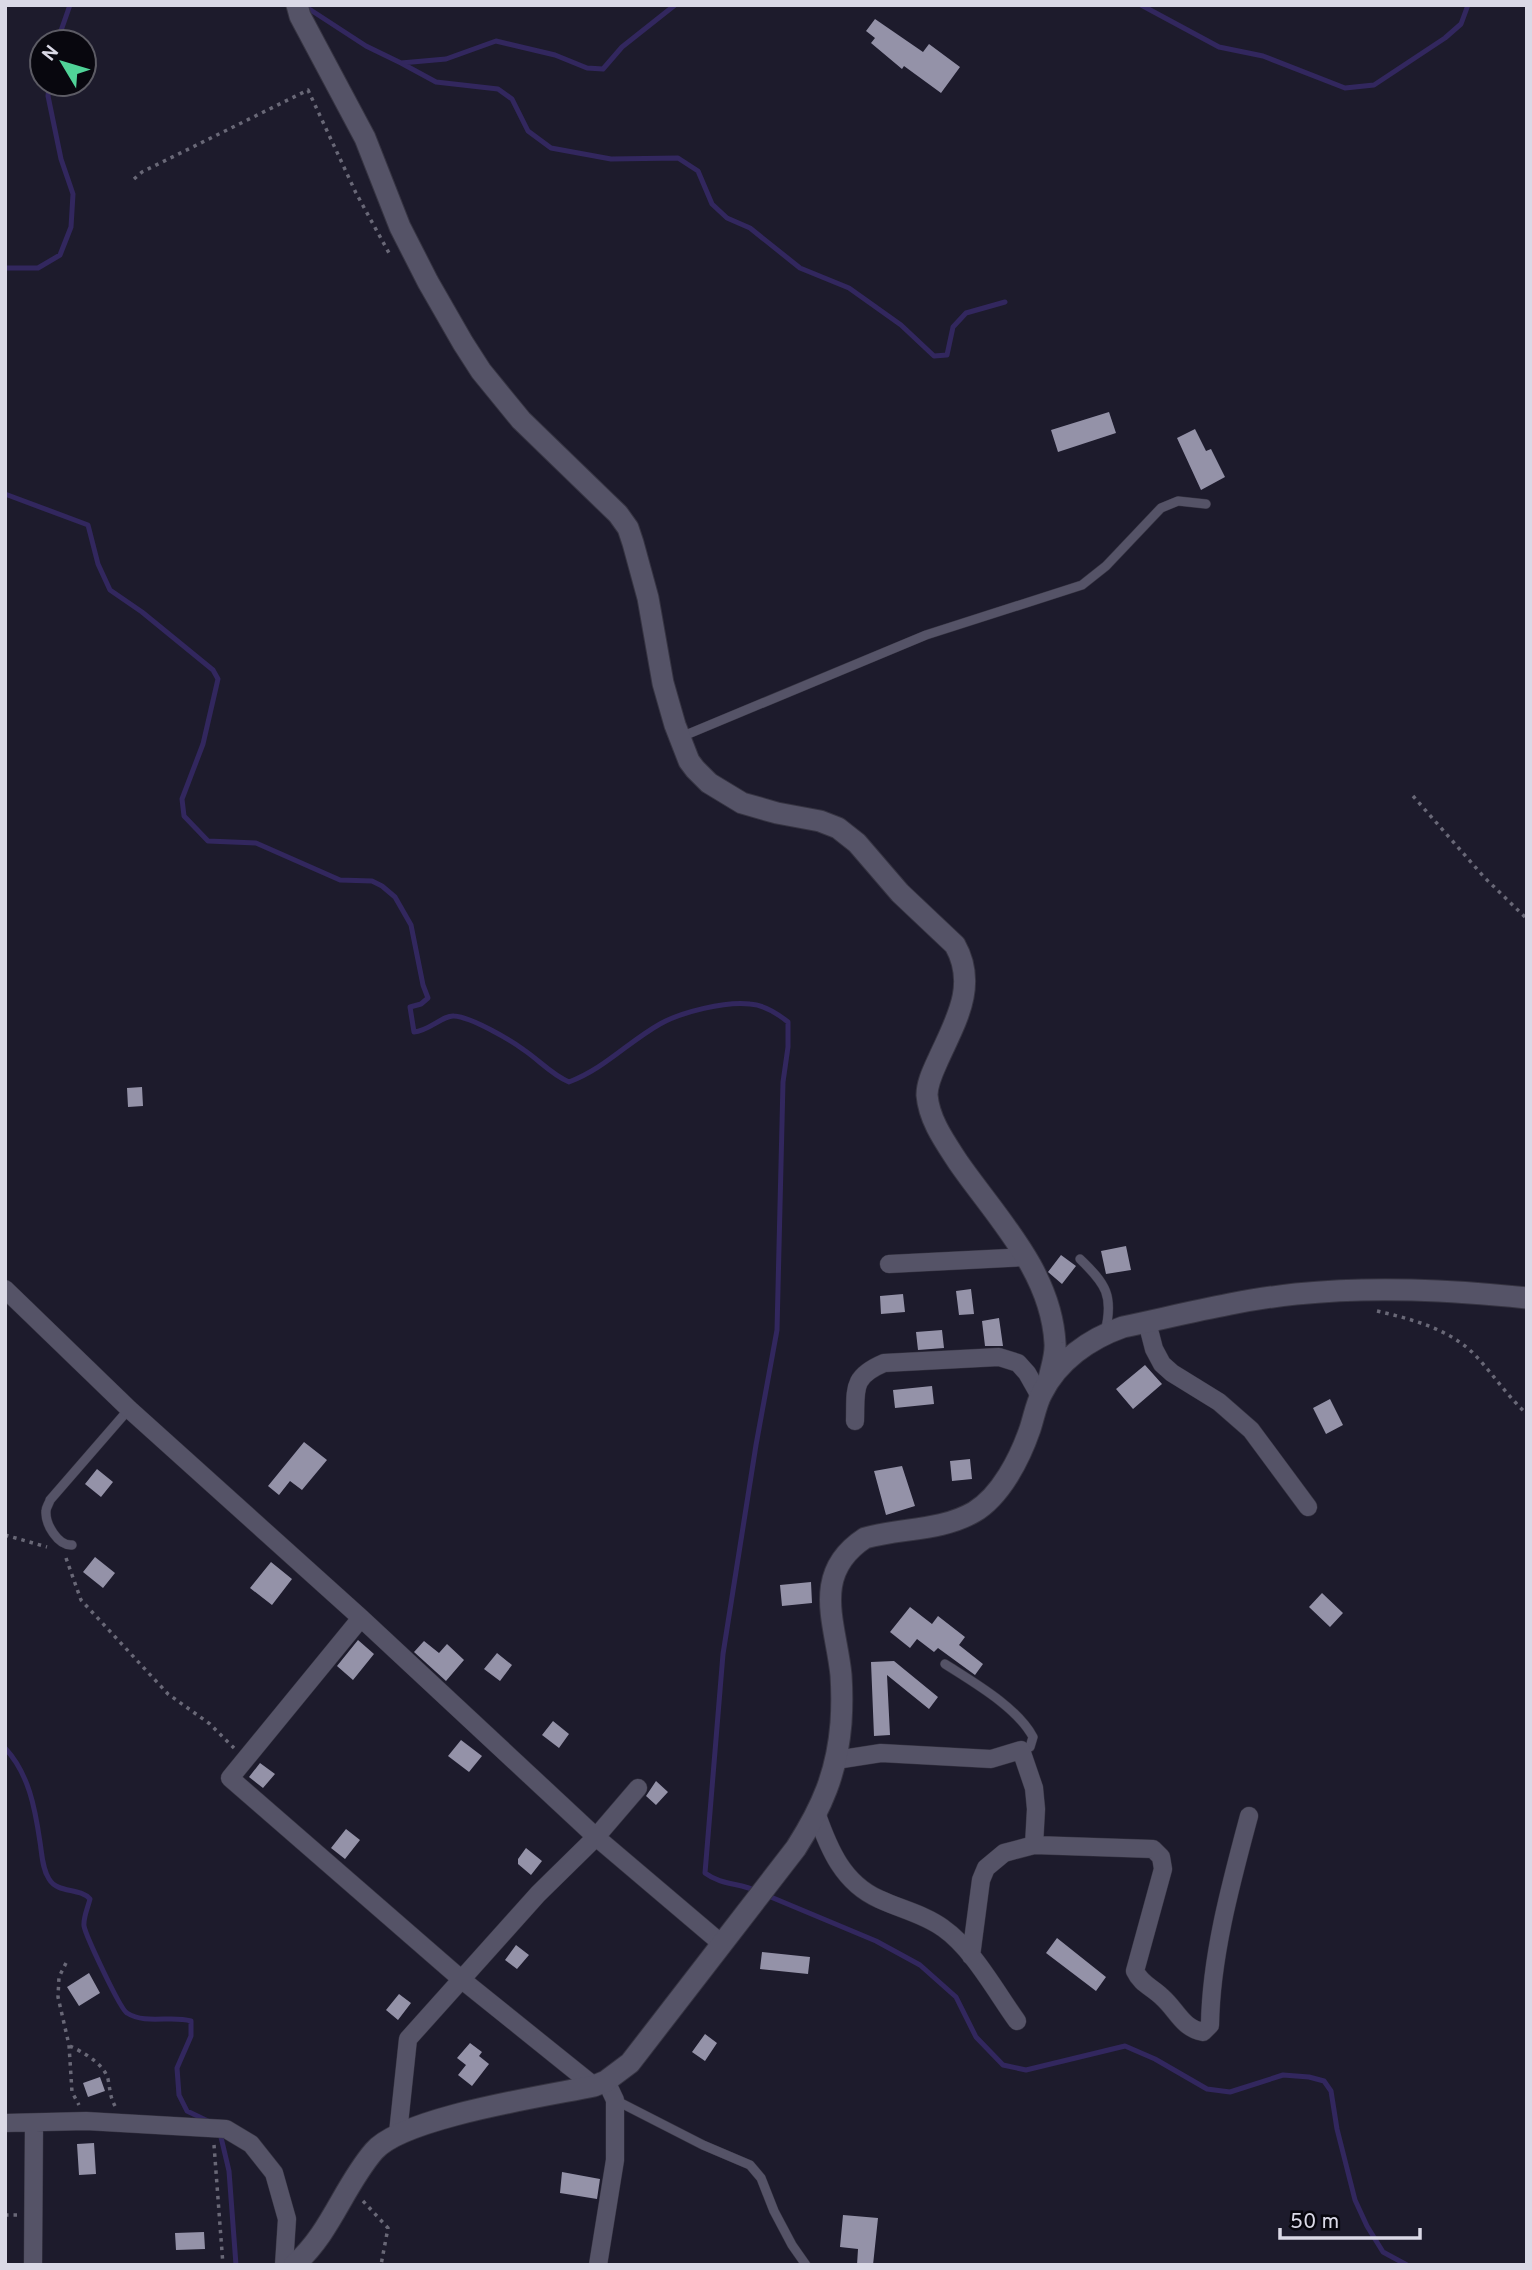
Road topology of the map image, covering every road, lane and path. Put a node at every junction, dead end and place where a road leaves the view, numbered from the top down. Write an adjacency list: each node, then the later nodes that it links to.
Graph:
1 (297, 5): 5 (street)
2 (134, 179): 3 (path)
3 (389, 254)
4 (1206, 504): 5 (lane)
5 (679, 738): 8 (street)
6 (1413, 796): 7 (path)
7 (1527, 919)
8 (1026, 1257): 10 (street); 16 (street)
9 (1080, 1259): 15 (lane)
10 (889, 1264)
11 (5, 1289): 17 (street)
12 (1527, 1298): 14 (street)
13 (1370, 1309): 18 (path)
14 (1147, 1322): 15 (street); 20 (street)
15 (1104, 1334): 16 (street)
16 (1044, 1389): 19 (street); 28 (street)
17 (129, 1409): 22 (lane); 24 (street)
18 (1527, 1413)
19 (855, 1421)
20 (1308, 1507)
21 (5, 1535): 23 (path)
22 (58, 1541): 23 (path); 23 (lane)
23 (68, 1548): 27 (path)
24 (361, 1618): 27 (street); 32 (street)
25 (945, 1664): 26 (lane)
26 (1021, 1750): 28 (street); 33 (street)
27 (244, 1760): 37 (street)
28 (836, 1760): 30 (street)
29 (638, 1788): 32 (street)
30 (817, 1815): 34 (street); 35 (street)
31 (1249, 1816): 33 (street)
32 (596, 1837): 34 (street); 37 (street)
33 (1034, 1846): 35 (street)
34 (722, 1944): 40 (street)
35 (971, 1956): 38 (street)
36 (66, 1963): 39 (path)
37 (461, 1979): 40 (street); 46 (street)
38 (1017, 2021)
39 (69, 2045): 41 (path); 44 (path)
40 (605, 2089): 46 (street); 53 (street); 54 (lane)
41 (95, 2121): 43 (street); 44 (street)
42 (5, 2123): 43 (street)
43 (34, 2123): 48 (street)
44 (135, 2123): 45 (street)
45 (209, 2128): 49 (path); 50 (street)
46 (398, 2133): 51 (street)
47 (359, 2197): 52 (path)
48 (33, 2265)
49 (223, 2265)
50 (284, 2265)
51 (294, 2265)
52 (381, 2265)
53 (598, 2265)
54 (806, 2265)

